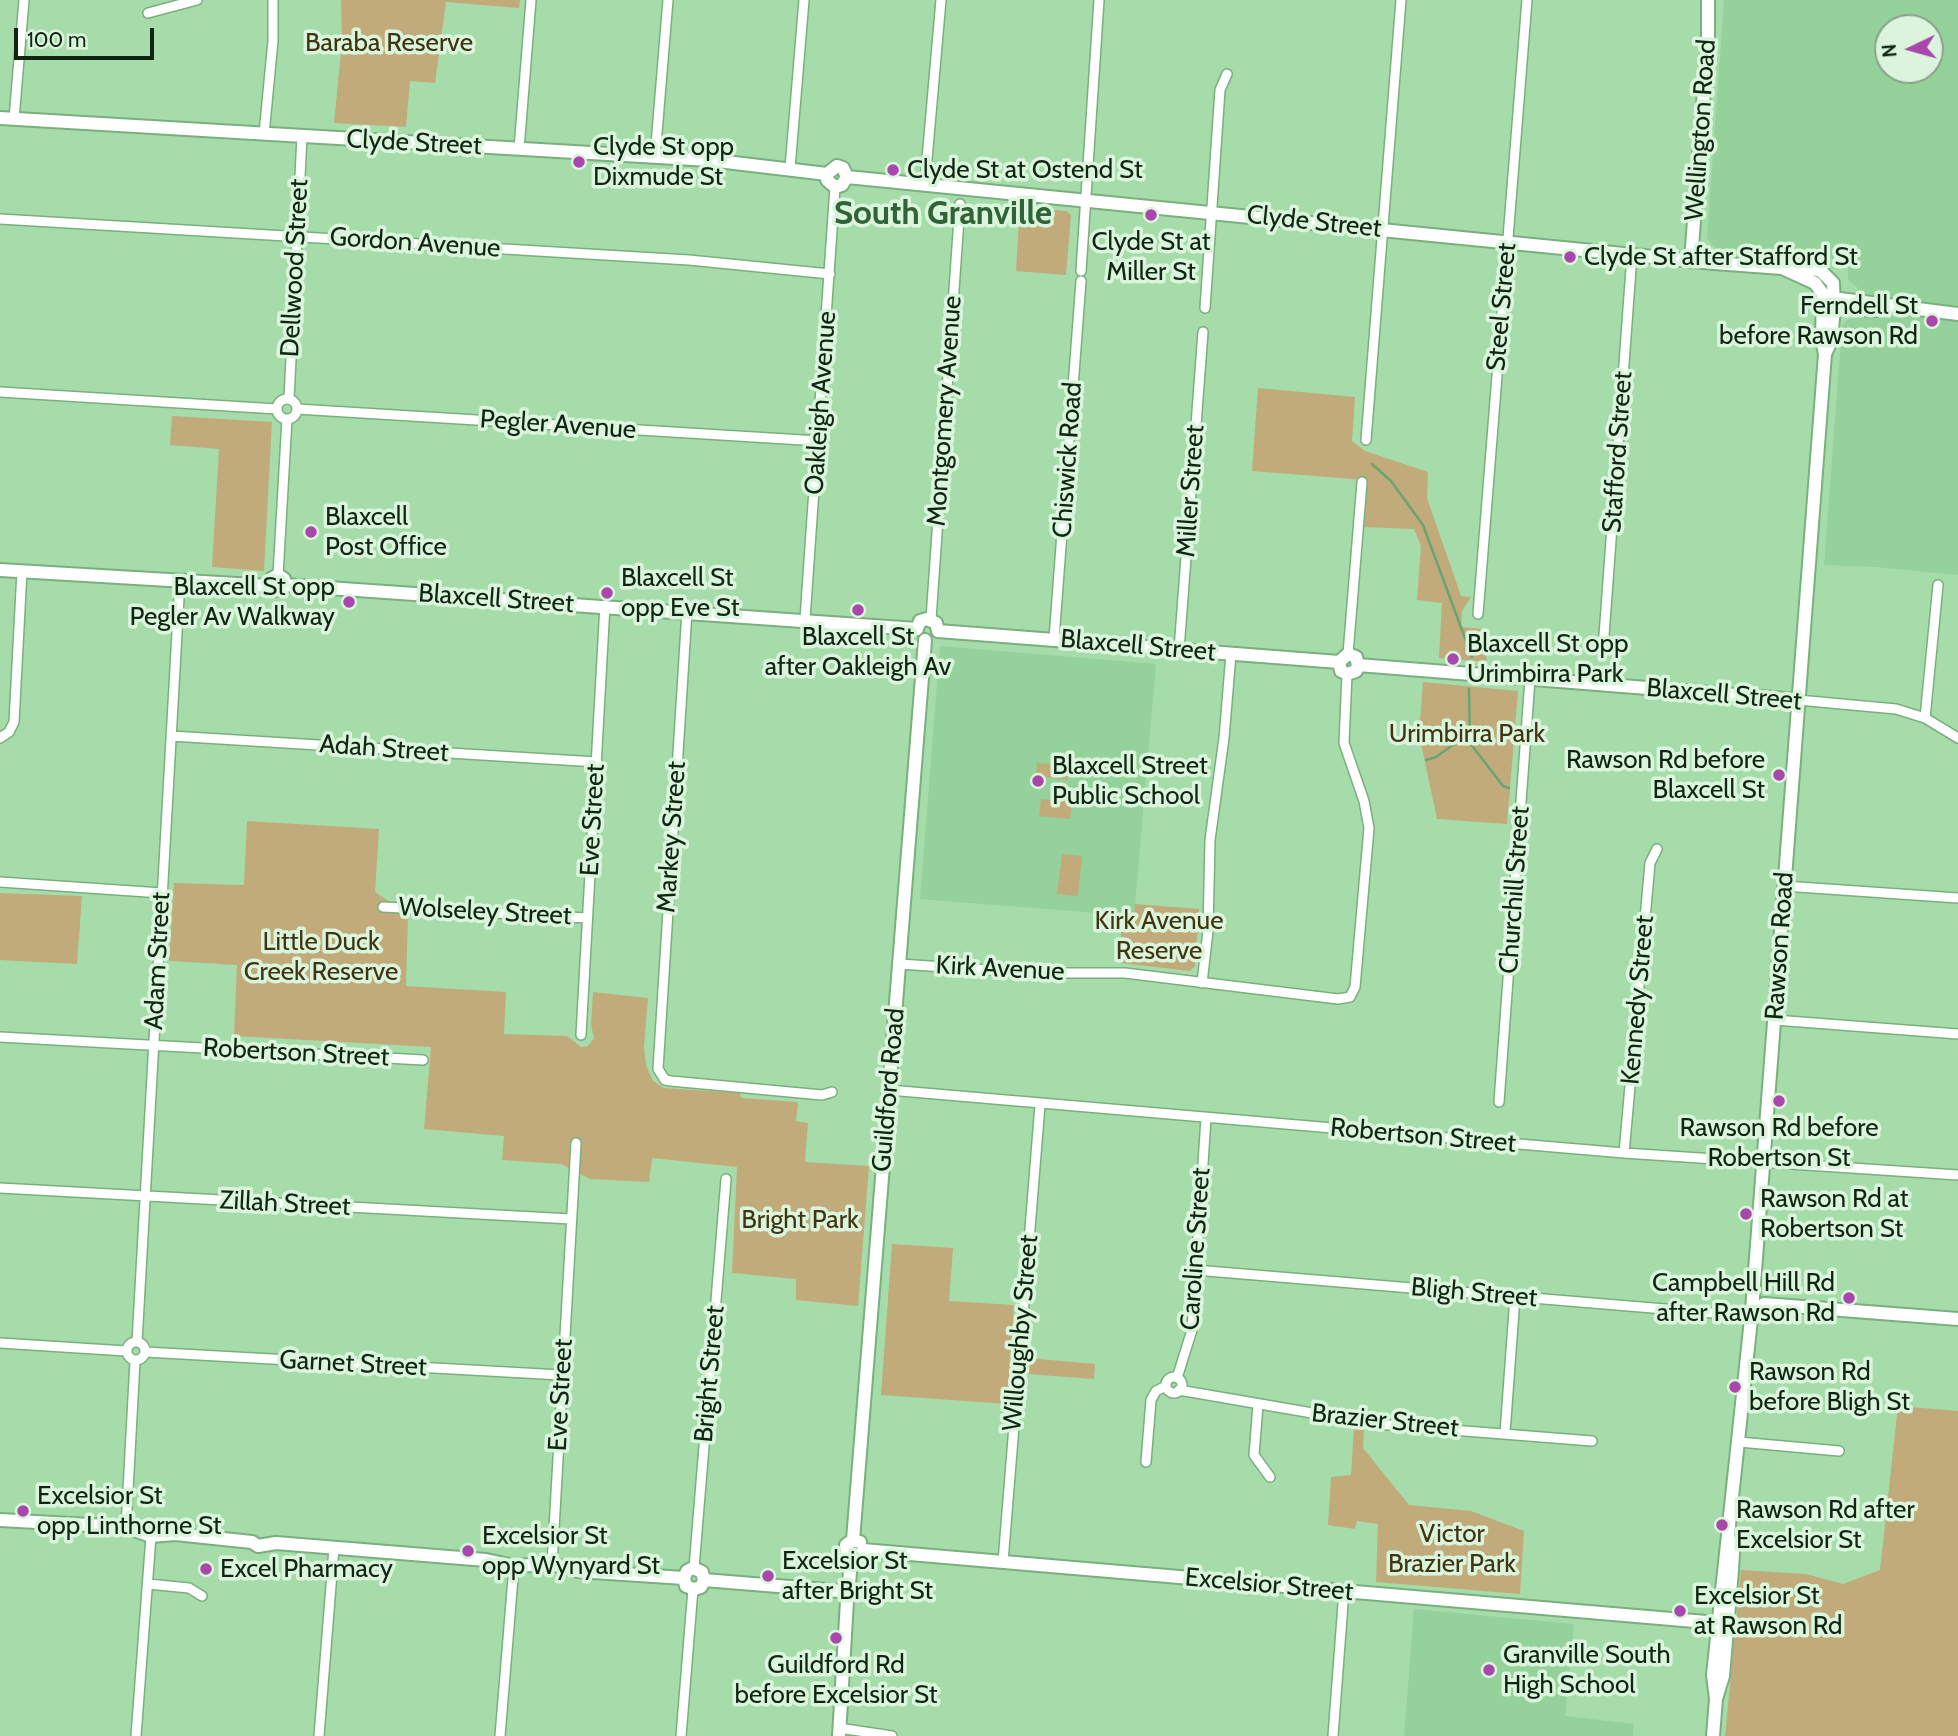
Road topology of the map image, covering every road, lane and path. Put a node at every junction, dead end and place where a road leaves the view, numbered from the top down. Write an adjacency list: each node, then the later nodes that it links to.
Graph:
1 (24, 0): 15 (street)
2 (197, 0): 12 (street)
3 (273, 0): 16 (street)
4 (531, 0): 18 (street)
5 (668, 0): 19 (street)
6 (804, 0): 20 (street)
7 (941, 0): 23 (street)
8 (1099, 0): 25 (street)
9 (1401, 0): 29 (street)
10 (1527, 0): 31 (street, Steel Street)
11 (1708, 0): 33 (street, Wellington Road)
12 (148, 13)
13 (1227, 74): 27 (street)
14 (0, 118): 15 (street, Clyde Street)
15 (15, 119): 16 (street, Clyde Street)
16 (264, 134): 17 (street, Clyde Street)
17 (302, 136): 18 (street, Clyde Street); 30 (street, Dellwood Street)
18 (519, 149): 19 (street, Clyde Street)
19 (655, 157): 20 (street, Clyde Street)
20 (790, 168): 21 (street, Clyde Street)
21 (827, 174): 22 (street); 24 (street)
22 (847, 177): 23 (street, Clyde Street); 24 (street)
23 (925, 182): 25 (street, Clyde Street)
24 (835, 187): 35 (street, Oakleigh Avenue)
25 (1084, 199): 27 (street, Clyde Street); 34 (street)
26 (960, 204): 58 (street, Montgomery Avenue)
27 (1211, 212): 29 (street, Clyde Street); 38 (street)
28 (0, 219): 30 (street, Gordon Avenue)
29 (1382, 229): 31 (street, Clyde Street); 46 (street)
30 (296, 236): 35 (street, Gordon Avenue); 42 (street, Dellwood Street)
31 (1507, 242): 32 (street, Clyde Street); 56 (street, Steel Street)
32 (1632, 255): 33 (street, Clyde Street); 62 (street, Stafford Street)
33 (1691, 260): 37 (street, Clyde Street)
34 (1080, 271)
35 (830, 274): 47 (street, Oakleigh Avenue)
36 (1080, 281): 60 (street, Chiswick Road)
37 (1830, 302): 39 (street); 69 (street, Rawson Road)
38 (1205, 308)
39 (1958, 314)
40 (1203, 332): 63 (street, Miller Street)
41 (0, 392): 43 (street)
42 (289, 400): 43 (street); 44 (street)
43 (278, 409): 45 (street)
44 (297, 410): 45 (street); 47 (street, Pegler Avenue)
45 (287, 419): 52 (street)
46 (1366, 440)
47 (819, 441): 57 (street, Oakleigh Avenue)
48 (1362, 482): 65 (street)
49 (0, 570): 50 (street, Blaxcell Street)
50 (22, 571): 51 (street, Blaxcell Street); 72 (street)
51 (180, 580): 52 (street, Blaxcell Street); 71 (street, Adam Street)
52 (277, 582): 54 (street, Blaxcell Street)
53 (1938, 585): 70 (street)
54 (605, 606): 55 (street, Blaxcell Street); 74 (street, Eve Street)
55 (687, 611): 57 (street, Blaxcell Street); 91 (street, Markey Street)
56 (1478, 614)
57 (805, 619): 59 (street, Blaxcell Street)
58 (935, 625): 59 (street); 60 (street, Blaxcell Street); 61 (street)
59 (916, 629): 61 (street)
60 (1054, 639): 63 (street, Blaxcell Street)
61 (925, 640): 82 (street, Guildford Road)
62 (1603, 649)
63 (1179, 650): 64 (street, Blaxcell Street)
64 (1231, 654): 65 (street, Blaxcell Street); 83 (street)
65 (1343, 658): 66 (street); 67 (street)
66 (1358, 665): 67 (street); 68 (street, Blaxcell Street)
67 (1347, 674): 83 (street, Kirk Avenue)
68 (1530, 679): 69 (street, Blaxcell Street); 92 (street, Churchill Street)
69 (1798, 701): 70 (street, Blaxcell Street); 77 (street, Rawson Road)
70 (1926, 718): 73 (street, Blaxcell Street)
71 (171, 736): 74 (street, Adah Street); 78 (street, Adam Street)
72 (0, 738)
73 (1958, 738)
74 (597, 762): 81 (street, Eve Street)
75 (1657, 849): 96 (street, Kennedy Street)
76 (0, 882): 78 (street)
77 (1784, 886): 79 (street); 84 (street, Rawson Road)
78 (162, 893): 88 (street, Adam Street)
79 (1958, 898)
80 (383, 907): 81 (street, Wolseley Street)
81 (587, 918): 86 (street, Eve Street)
82 (900, 964): 83 (street, Kirk Avenue); 90 (street, Guildford Road)
83 (1202, 983)
84 (1775, 1020): 85 (street); 97 (street, Rawson Road)
85 (1958, 1034)
86 (581, 1035)
87 (0, 1037): 88 (street, Robertson Street)
88 (153, 1045): 89 (street, Robertson Street); 101 (street, Adam Street)
89 (424, 1060)
90 (889, 1090): 93 (street, Robertson Street); 127 (street, Guildford Road)
91 (832, 1092)
92 (1499, 1102)
93 (1040, 1105): 94 (street, Robertson Street); 131 (street, Willoughby Street)
94 (1206, 1118): 96 (street, Robertson Street); 103 (street, Caroline Street)
95 (576, 1143): 102 (street, Eve Street)
96 (1624, 1153): 97 (street, Robertson Street)
97 (1763, 1161): 98 (street, Robertson Street); 105 (street, Rawson Road)
98 (1958, 1175)
99 (726, 1179): 134 (street, Bright Street)
100 (0, 1188): 101 (street, Zillah Street)
101 (145, 1196): 102 (street, Zillah Street); 107 (street, Adam Street)
102 (571, 1219): 112 (street, Eve Street)
103 (1195, 1269): 104 (street, Bligh Street); 113 (street, Caroline Street)
104 (1515, 1297): 105 (street, Bligh Street); 117 (street)
105 (1752, 1310): 106 (street); 119 (street, Rawson Road)
106 (1958, 1319)
107 (136, 1342): 109 (street); 110 (street)
108 (0, 1343): 109 (street)
109 (126, 1351): 111 (street)
110 (145, 1352): 111 (street); 112 (street, Garnet Street)
111 (135, 1361): 124 (street)
112 (561, 1376): 132 (street, Eve Street)
113 (1177, 1378): 114 (street); 115 (street)
114 (1166, 1386): 115 (street); 121 (street)
115 (1179, 1390): 116 (street, Brazier Street)
116 (1258, 1405): 117 (street, Brazier Street); 122 (street)
117 (1505, 1433): 118 (street, Brazier Street)
118 (1592, 1441)
119 (1739, 1443): 120 (street); 126 (street, Rawson Road)
120 (1839, 1451)
121 (1146, 1462)
122 (1269, 1477)
123 (0, 1520): 124 (street)
124 (126, 1527): 125 (street)
125 (151, 1536): 128 (street); 138 (street)
126 (1729, 1538): 135 (street, Rawson Road); 143 (street, Rawson Road)
127 (853, 1540): 129 (street); 130 (street)
128 (334, 1548): 133 (street); 148 (street)
129 (863, 1550): 130 (street); 131 (street, Excelsior Street)
130 (851, 1558): 141 (street)
131 (1003, 1562): 140 (street, Excelsior Street)
132 (552, 1564): 133 (street); 136 (street)
133 (514, 1566): 149 (street)
134 (694, 1568): 136 (street); 137 (street)
135 (1732, 1570): 143 (street); 144 (street, Rawson Road)
136 (684, 1578): 139 (street)
137 (704, 1580): 139 (street); 141 (street)
138 (148, 1584): 142 (street); 147 (street)
139 (693, 1589): 150 (street)
140 (1344, 1591): 143 (street, Excelsior Street); 152 (street)
141 (845, 1592): 146 (street)
142 (202, 1596)
143 (1718, 1623): 144 (street); 145 (street, Rawson Road)
144 (1724, 1665): 145 (street, Rawson Road)
145 (1716, 1699): 153 (street, Rawson Road)
146 (839, 1732): 151 (street)
147 (136, 1736)
148 (319, 1736)
149 (500, 1736)
150 (681, 1736)
151 (892, 1736)
152 (1332, 1736)
153 (1713, 1736)

